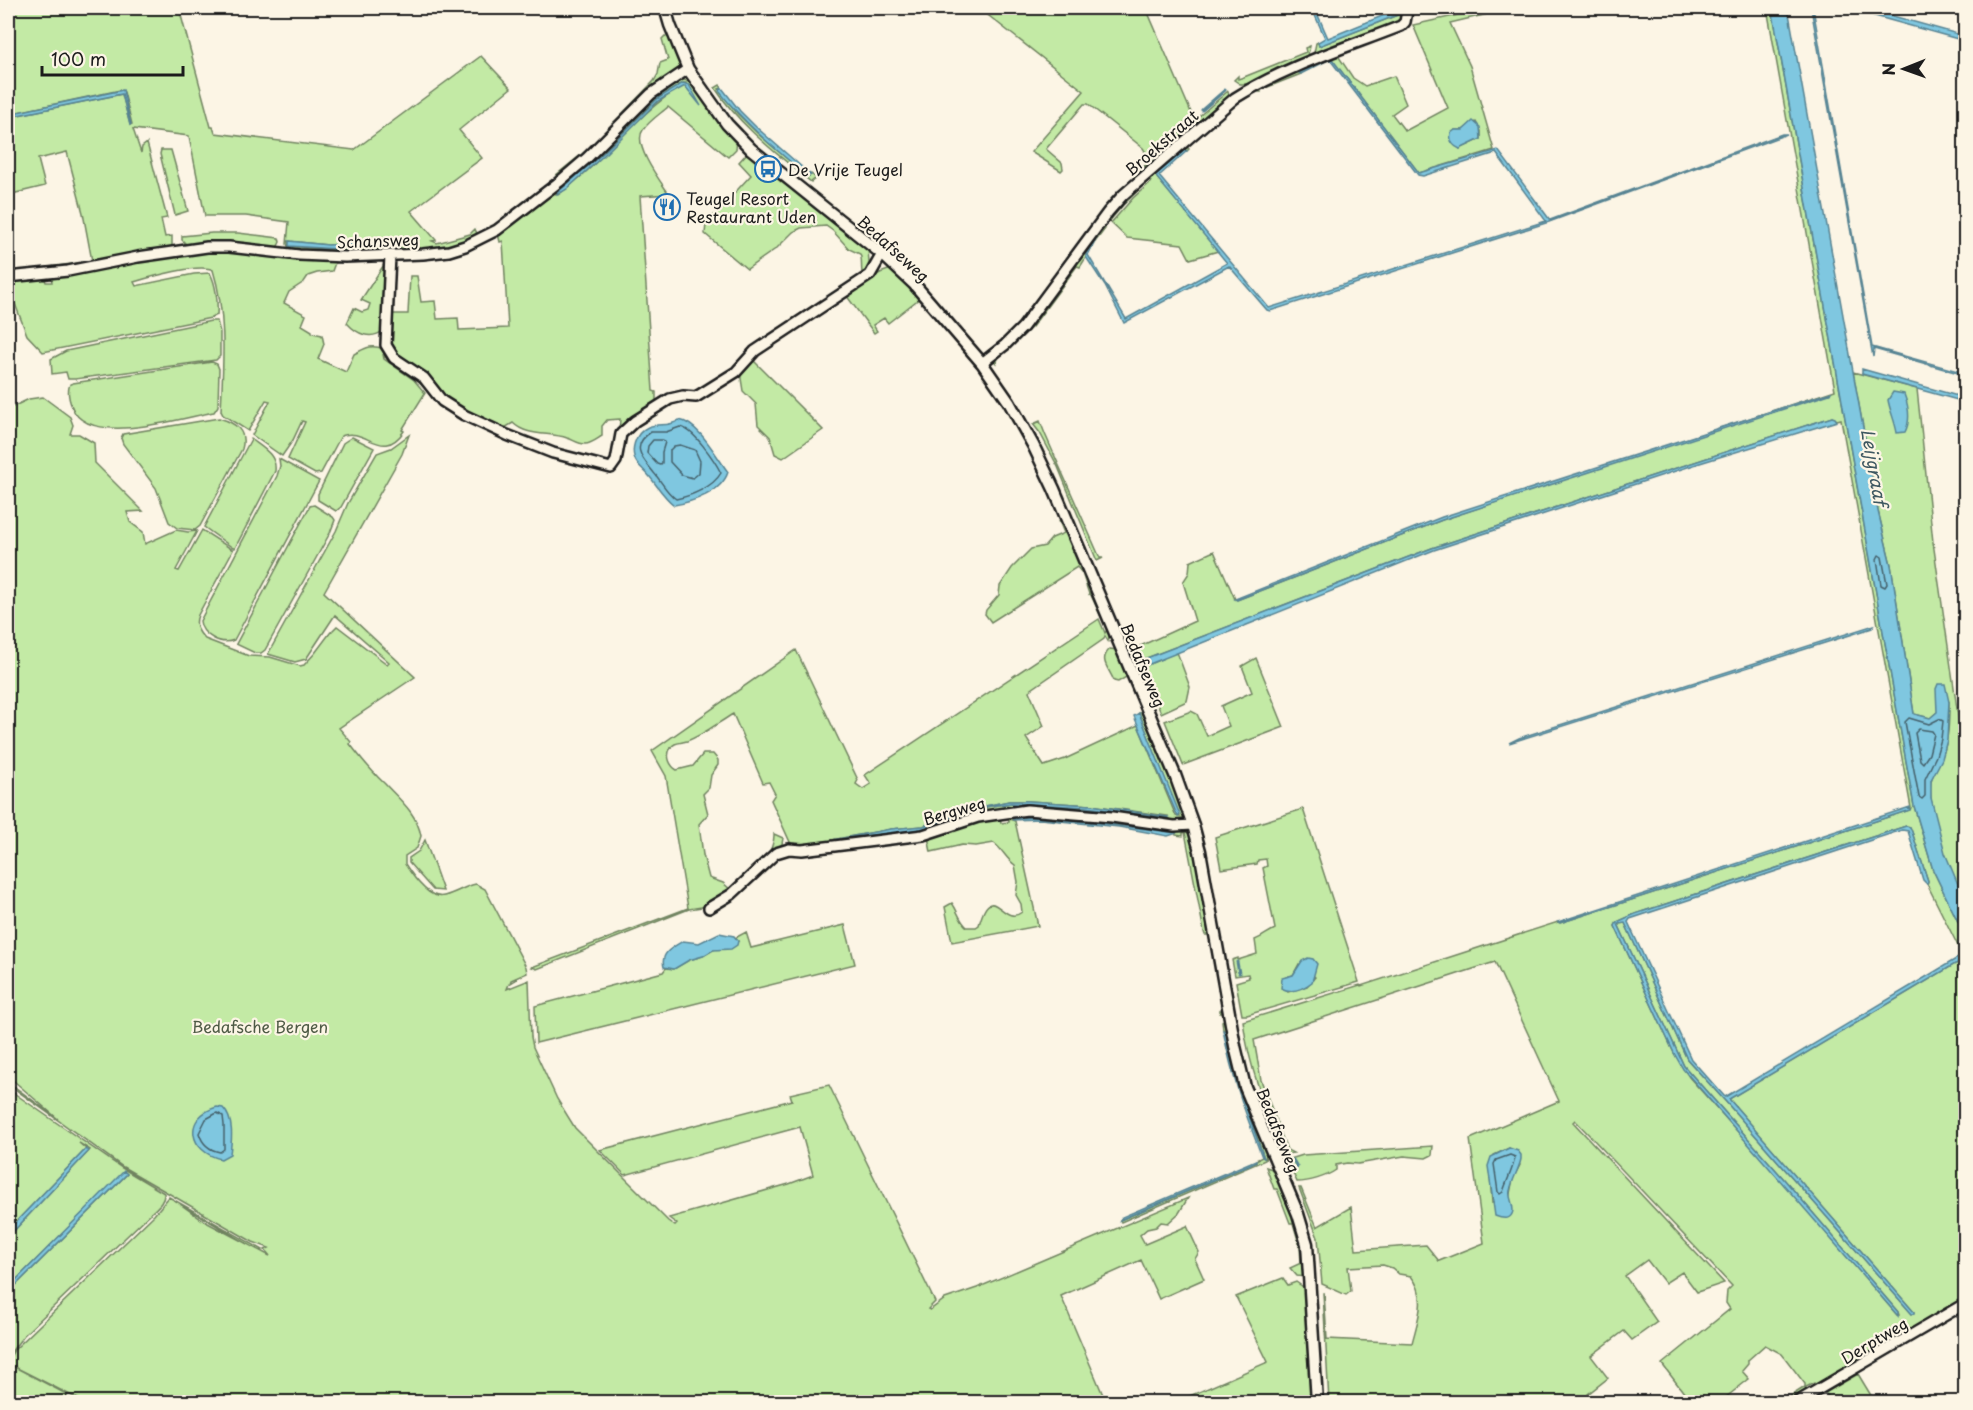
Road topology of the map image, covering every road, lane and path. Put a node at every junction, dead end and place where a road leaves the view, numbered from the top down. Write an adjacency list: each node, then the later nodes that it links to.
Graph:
1 (665, 8): 3 (street, Bedafseweg)
2 (1407, 11): 7 (street, Broekstraat)
3 (688, 69): 4 (street, Bedafseweg); 5 (street, Schansweg)
4 (882, 254): 5 (street); 7 (street, Bedafseweg)
5 (390, 255): 6 (street, Schansweg)
6 (8, 277)
7 (982, 363): 8 (street, Bedafseweg)
8 (1193, 825): 9 (street, Bergweg); 11 (street, Bedafseweg)
9 (709, 908)
10 (1965, 1303): 12 (street, Derptweg)
11 (1317, 1402)
12 (1797, 1402)

